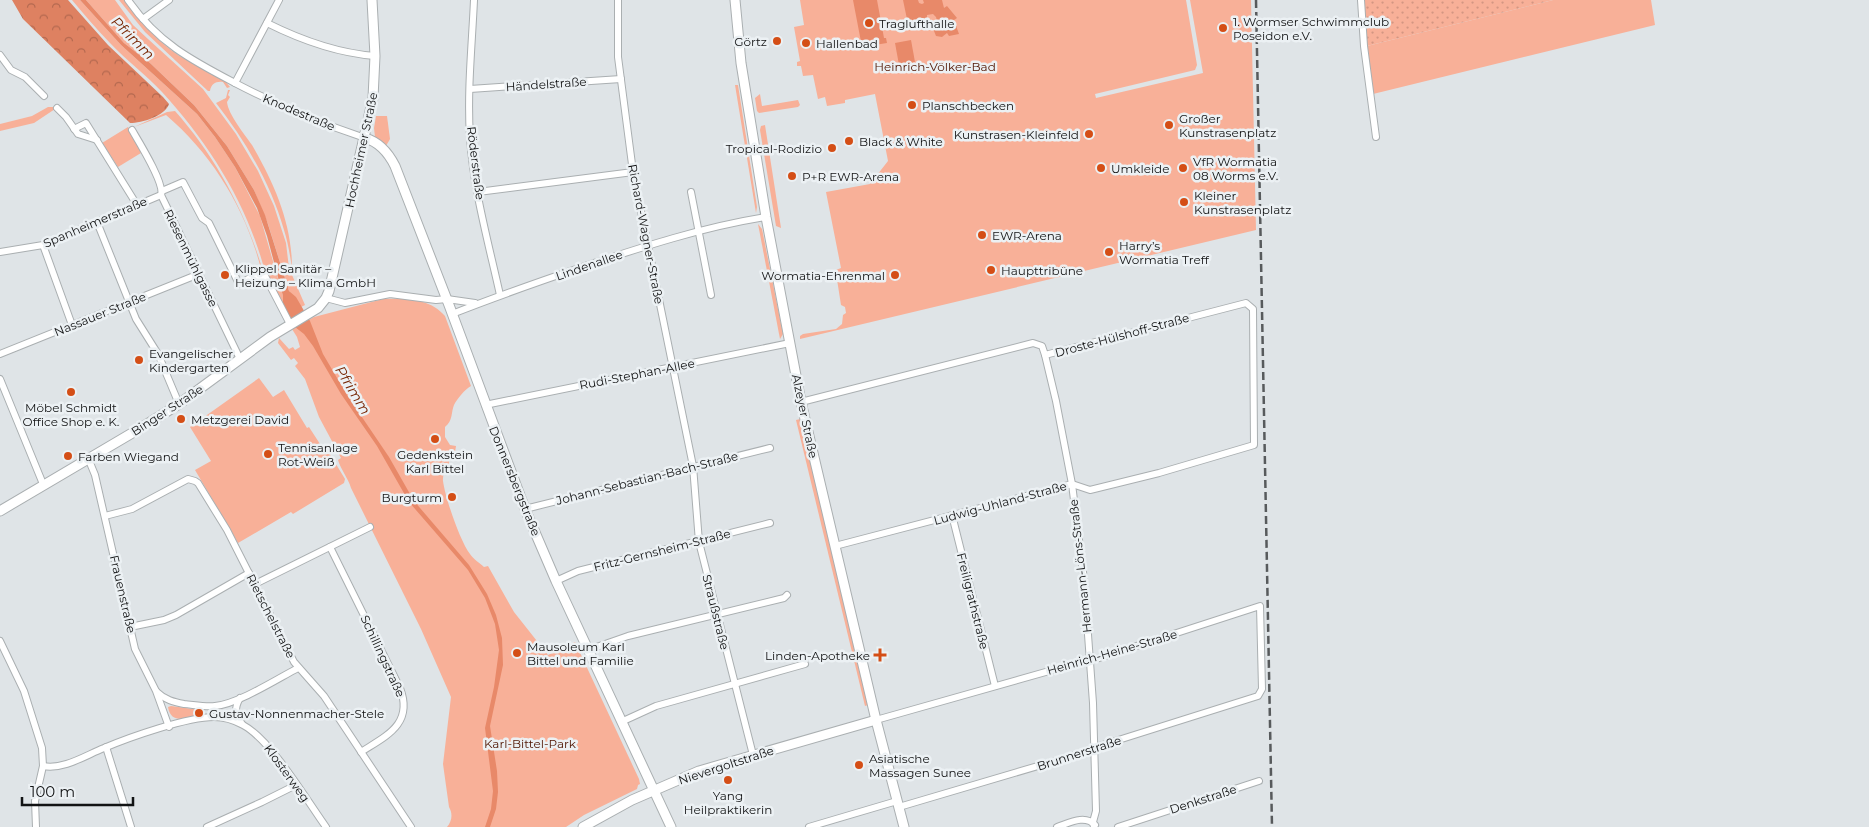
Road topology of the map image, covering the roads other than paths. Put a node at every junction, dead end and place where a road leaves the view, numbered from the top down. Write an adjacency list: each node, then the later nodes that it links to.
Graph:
1 (128, 0): 9 (street, Knodestraße)
2 (170, 0): 9 (street)
3 (279, 0): 10 (street)
4 (372, 0): 12 (street, Hochheimer Straße)
5 (474, 0): 15 (street, Röderstraße)
6 (618, 0): 13 (street, Richard-Wagner-Straße)
7 (735, 0): 28 (street, Alzeyer Straße)
8 (1361, 0): 21 (street)
9 (143, 20): 14 (street, Knodestraße)
10 (267, 23): 12 (street); 14 (street)
11 (0, 55): 16 (street)
12 (375, 56): 20 (street, Hochheimer Straße)
13 (622, 79): 15 (street, Händelstraße); 23 (street, Richard-Wagner-Straße)
14 (236, 83): 20 (street, Knodestraße)
15 (470, 89): 24 (street, Röderstraße)
16 (44, 96)
17 (57, 108): 18 (street)
18 (74, 129): 22 (street); 22 (street)
19 (132, 130): 26 (street, Riesenmühlgasse)
20 (365, 138): 37 (street, Hochheimer Straße); 38 (street, Donnersbergstraße)
21 (1376, 138)
22 (97, 140): 27 (street)
23 (633, 172): 24 (street); 32 (street, Richard-Wagner-Straße)
24 (478, 192): 35 (street, Röderstraße)
25 (691, 192): 30 (street)
26 (161, 193): 27 (street, Spanheimerstraße); 34 (street, Riesenmühlgasse); 42 (street, Spanheimerstraße)
27 (137, 205): 29 (street, Spanheimerstraße)
28 (766, 217): 30 (street, Lindenallee); 44 (street, Alzeyer Straße)
29 (97, 222): 31 (street, Spanheimerstraße); 39 (street)
30 (698, 232): 32 (street, Lindenallee); 36 (street)
31 (43, 245): 33 (street, Spanheimerstraße); 43 (street)
32 (647, 245): 35 (street, Lindenallee); 48 (street, Richard-Wagner-Straße)
33 (0, 252)
34 (199, 274): 39 (street, Nassauer Straße); 47 (street, Riesenmühlgasse)
35 (500, 295): 40 (street, Lindenallee)
36 (711, 295)
37 (326, 298): 38 (street, Lindenallee); 42 (street, Binger Straße)
38 (447, 299): 40 (street, Lindenallee); 41 (street, Donnersbergstraße)
39 (129, 302): 43 (street, Nassauer Straße); 53 (street)
40 (481, 302): 41 (street, Lindenallee)
41 (452, 314): 54 (street, Donnersbergstraße)
42 (290, 324): 47 (street, Binger Straße)
43 (72, 325): 45 (street, Nassauer Straße)
44 (790, 343): 48 (street, Rudi-Stephan-Allee); 52 (street, Alzeyer Straße)
45 (0, 354)
46 (1046, 354): 50 (street, Droste-Hülshoff-Straße); 52 (street, Droste-Hülshoff-Straße); 59 (street, Hermann-Löns-Straße)
47 (240, 359): 53 (street, Binger Straße)
48 (672, 367): 54 (street, Rudi-Stephan-Allee); 57 (street, Richard-Wagner-Straße)
49 (0, 379): 51 (street)
50 (1253, 389): 59 (street, Ludwig-Uhland-Straße)
51 (3, 397): 58 (street)
52 (802, 402): 67 (street, Alzeyer Straße)
53 (179, 404): 56 (street, Binger Straße)
54 (485, 405): 60 (street, Donnersbergstraße)
55 (770, 448): 57 (street, Johann-Sebastian-Bach-Straße)
56 (88, 458): 58 (street, Binger Straße); 63 (street, Frauenstraße)
57 (693, 466): 60 (street, Johann-Sebastian-Bach-Straße); 66 (street, Straußstraße)
58 (43, 484): 61 (street, Binger Straße)
59 (1072, 484): 62 (street, Ludwig-Uhland-Straße); 77 (street, Hermann-Löns-Straße)
60 (525, 509): 70 (street, Donnersbergstraße)
61 (0, 511)
62 (952, 515): 67 (street, Ludwig-Uhland-Straße); 81 (street, Freiligrathstraße)
63 (105, 516): 69 (street, Rietschelstraße); 74 (street, Frauenstraße)
64 (770, 523): 66 (street, Fritz-Gernsheim-Straße)
65 (370, 527): 68 (street)
66 (699, 542): 70 (street, Fritz-Gernsheim-Straße); 73 (street, Straußstraße)
67 (834, 546): 85 (street, Alzeyer Straße)
68 (330, 547): 71 (street); 91 (street, Schillingstraße)
69 (249, 573): 71 (street, Rietschelstraße); 74 (street)
70 (556, 581): 76 (street, Donnersbergstraße)
71 (255, 584): 79 (street, Rietschelstraße)
72 (787, 595): 73 (street)
73 (716, 615): 76 (street); 80 (street, Straußstraße)
74 (130, 628): 82 (street, Frauenstraße)
75 (0, 641): 93 (street)
76 (588, 650): 86 (street, Donnersbergstraße)
77 (1090, 661): 81 (street, Heinrich-Heine-Straße); 83 (street, Heinrich-Heine-Straße); 90 (street, Hermann-Löns-Straße)
78 (805, 664): 80 (street)
79 (298, 668): 84 (street); 91 (street, Rietschelstraße)
80 (734, 684): 86 (street); 92 (street, Straußstraße)
81 (995, 686): 85 (street, Heinrich-Heine-Straße)
82 (156, 691): 84 (street); 88 (street, Frauenstraße)
83 (1258, 696): 90 (street, Brunnerstraße)
84 (240, 698): 87 (street)
85 (876, 720): 92 (street, Nievergoltstraße); 97 (street, Alzeyer Straße)
86 (621, 722): 96 (street, Donnersbergstraße)
87 (243, 725): 88 (street, Klosterweg); 95 (street, Klosterweg)
88 (169, 726): 89 (street, Klosterweg)
89 (106, 747): 93 (street, Klosterweg); 101 (street)
90 (1093, 748): 97 (street, Brunnerstraße); 99 (street, Hermann-Löns-Straße)
91 (361, 752): 104 (street, Rietschelstraße)
92 (753, 755): 96 (street, Nievergoltstraße)
93 (43, 766): 100 (street)
94 (1259, 781): 110 (street, Denkstraße)
95 (296, 785): 98 (street); 103 (street, Klosterweg)
96 (654, 790): 105 (street, Nievergoltstraße); 106 (street, Donnersbergstraße)
97 (898, 804): 107 (street, Brunnerstraße); 108 (street, Alzeyer Straße)
98 (216, 825): 102 (street)
99 (1094, 825): 109 (street)
100 (36, 827)
101 (131, 827)
102 (207, 827)
103 (326, 827)
104 (411, 827)
105 (583, 827)
106 (671, 827)
107 (809, 827)
108 (904, 827)
109 (1057, 827)
110 (1118, 827)

